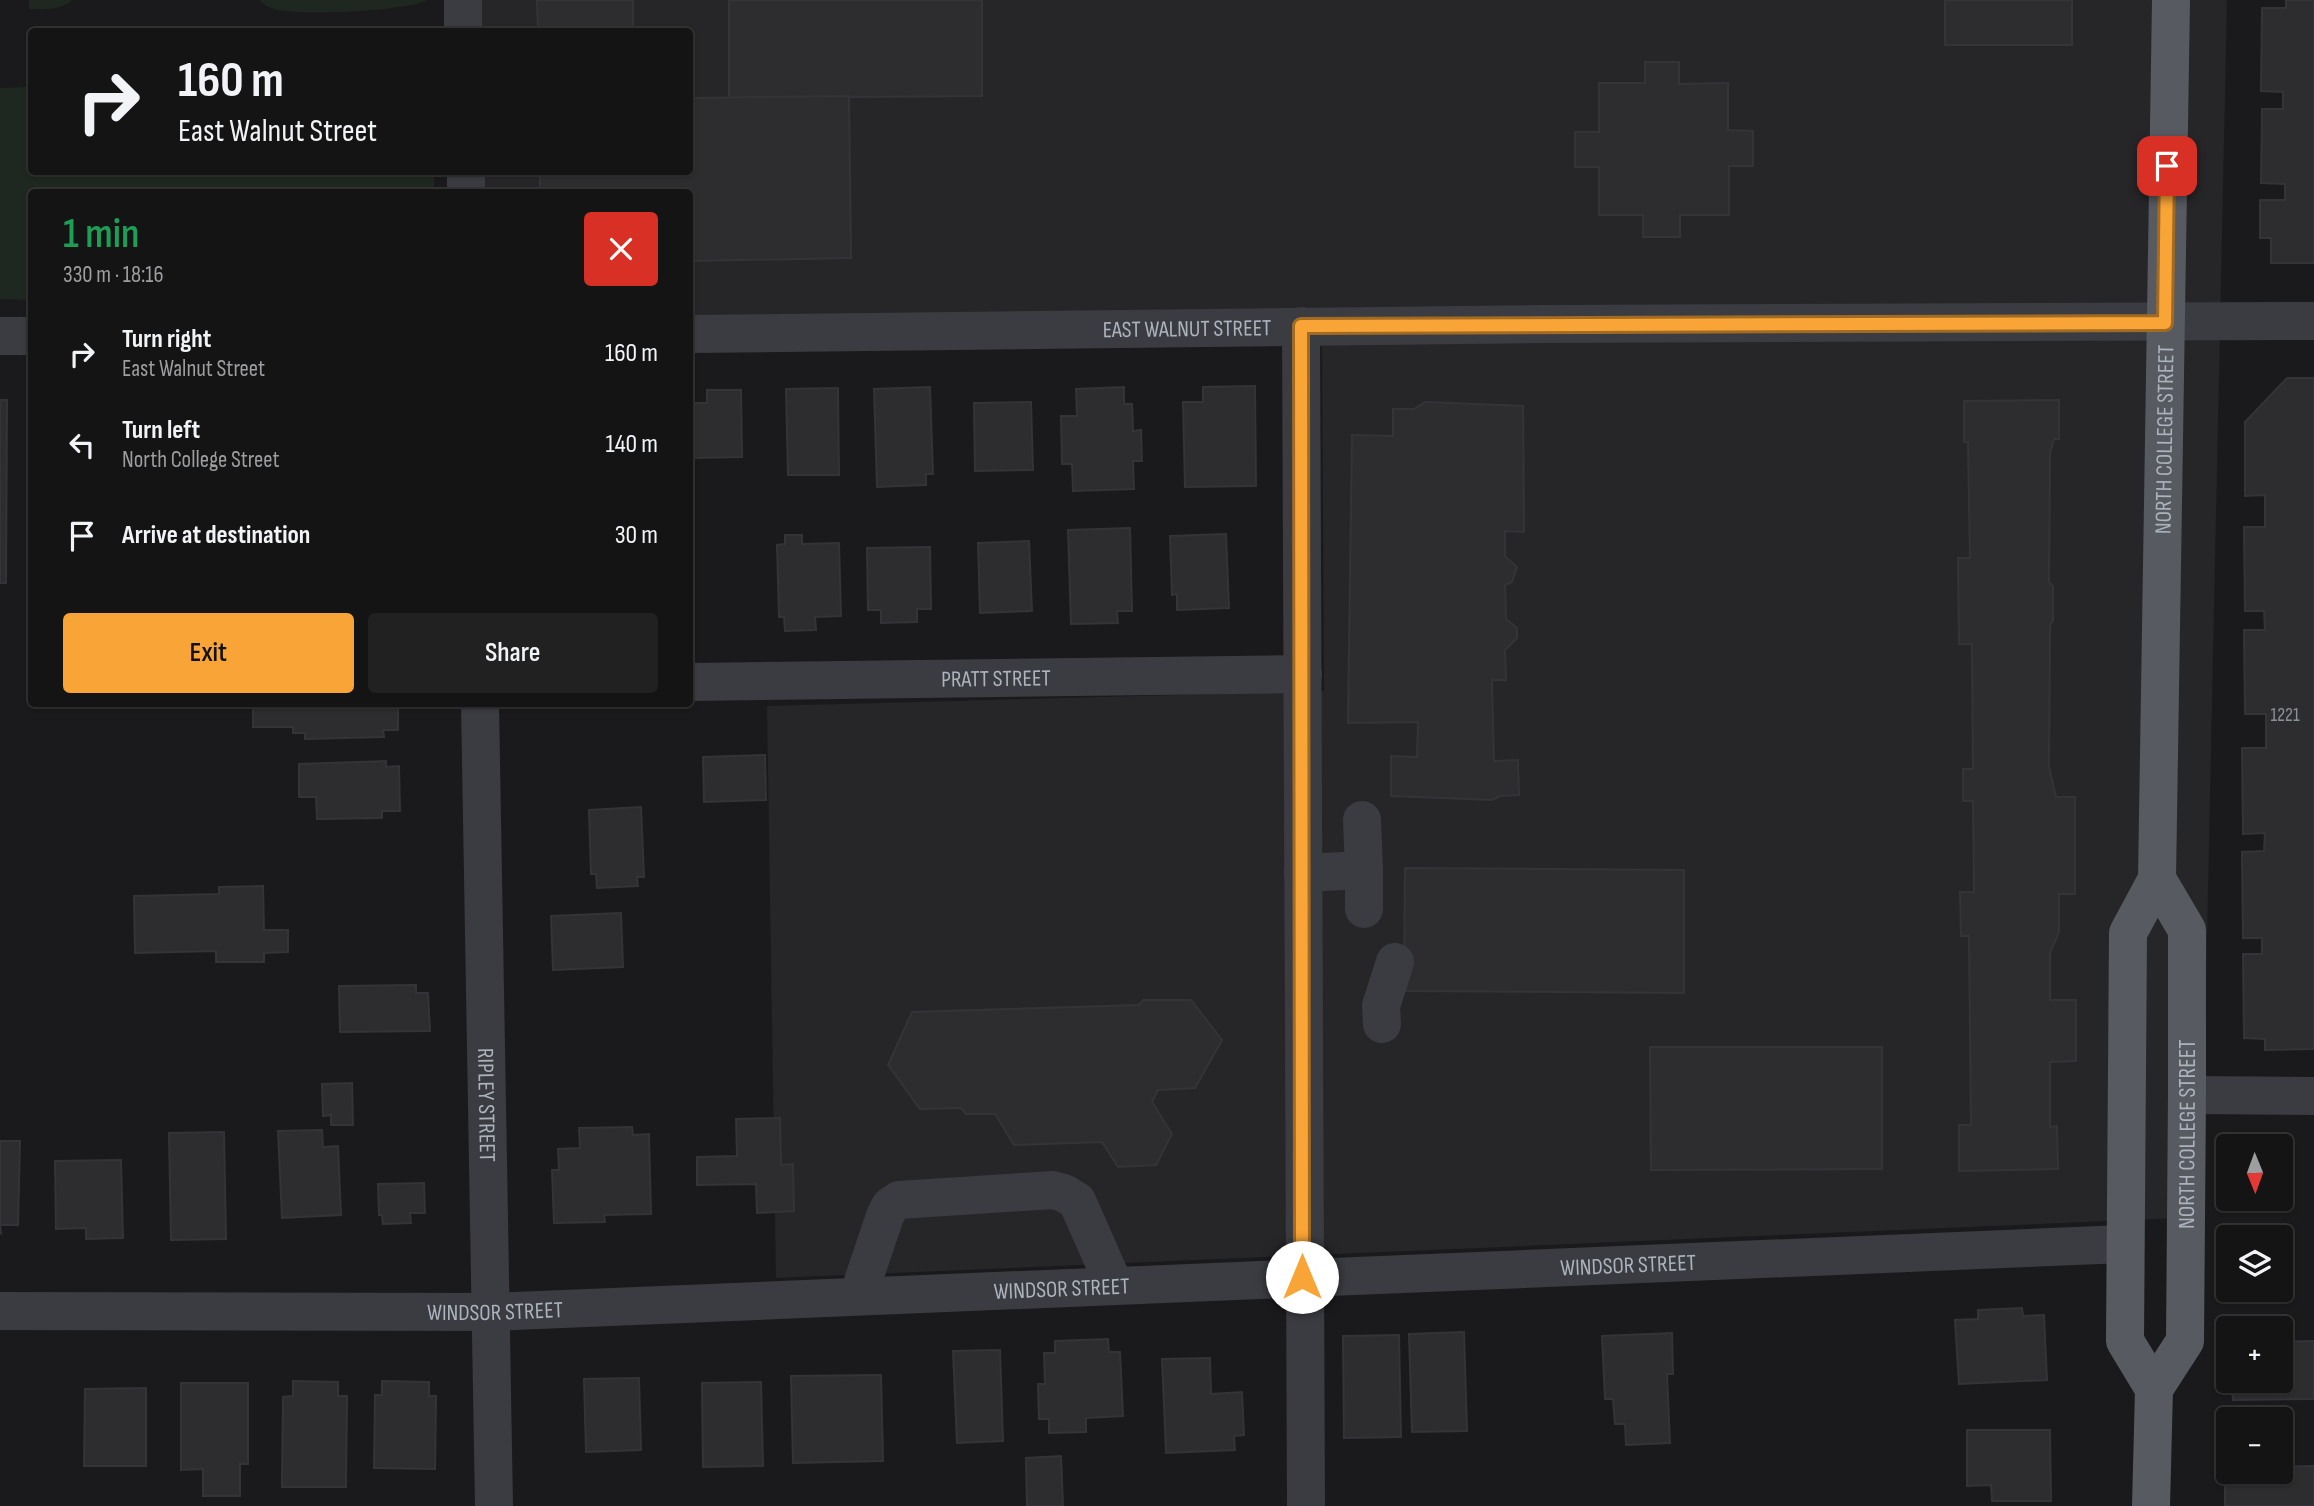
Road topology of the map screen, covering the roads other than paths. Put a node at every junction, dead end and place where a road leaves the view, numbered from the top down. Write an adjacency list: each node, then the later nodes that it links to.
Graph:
1 (463, 0): 3 (street)
2 (2171, 0): 5 (main road, NORTH COLLEGE STREET)
3 (463, 28)
4 (2314, 321): 5 (street, EAST WALNUT STREET)
5 (2165, 323): 6 (street, EAST WALNUT STREET); 16 (main road, NORTH COLLEGE STREET)
6 (1301, 326): 7 (street, EAST WALNUT STREET); 10 (street)
7 (693, 334)
8 (0, 336): 9 (street)
9 (28, 337)
10 (1303, 674): 11 (street, PRATT STREET); 15 (street)
11 (693, 682)
12 (480, 707): 27 (street, RIPLEY STREET)
13 (1362, 820): 14 (street)
14 (1364, 870): 15 (street); 17 (street)
15 (1303, 873): 23 (street)
16 (2157, 879): 20 (main road, NORTH COLLEGE STREET); 22 (main road, NORTH COLLEGE STREET)
17 (1364, 909)
18 (1395, 962): 19 (street)
19 (1382, 1024)
20 (2187, 1095): 21 (street); 28 (main road, NORTH COLLEGE STREET)
21 (2314, 1096)
22 (2124, 1244): 23 (street, WINDSOR STREET); 28 (main road, NORTH COLLEGE STREET)
23 (1302, 1277): 24 (street, WINDSOR STREET); 30 (street)
24 (1114, 1285): 25 (street, WINDSOR STREET); 25 (street)
25 (858, 1296): 27 (street, WINDSOR STREET)
26 (0, 1311): 27 (street, WINDSOR STREET)
27 (492, 1312): 29 (street, RIPLEY STREET)
28 (2154, 1389): 31 (main road)
29 (494, 1506)
30 (1306, 1506)
31 (2151, 1506)

